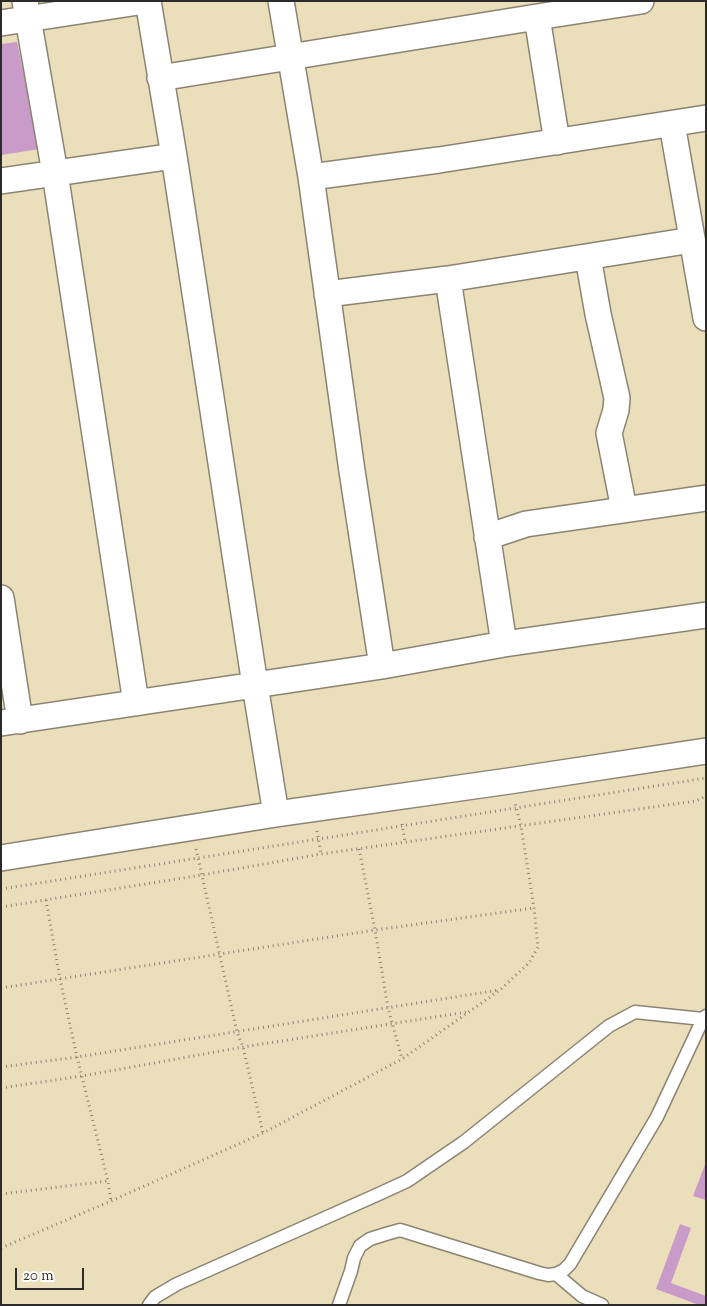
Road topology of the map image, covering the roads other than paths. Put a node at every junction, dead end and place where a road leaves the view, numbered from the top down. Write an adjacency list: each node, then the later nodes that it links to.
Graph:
1 (146, 1): 4 (street); 8 (street)
2 (281, 1): 7 (street)
3 (641, 1): 5 (street)
4 (26, 10): 6 (street); 13 (street)
5 (537, 17): 7 (street); 11 (street)
6 (1, 22)
7 (291, 56): 8 (street); 14 (street)
8 (160, 78): 12 (street)
9 (706, 118): 10 (street)
10 (672, 124): 11 (street); 16 (street)
11 (557, 142): 14 (street)
12 (174, 156): 13 (street); 28 (street)
13 (55, 174): 15 (street); 29 (street)
14 (311, 177): 19 (street)
15 (1, 181)
16 (692, 240): 17 (street); 20 (street)
17 (588, 257): 18 (street); 22 (street)
18 (448, 279): 19 (street); 23 (street)
19 (327, 294): 27 (street)
20 (706, 318)
21 (706, 498): 22 (street)
22 (624, 509): 23 (street)
23 (487, 537): 26 (street)
24 (2, 603): 30 (street)
25 (706, 615): 26 (street)
26 (504, 644): 27 (street)
27 (382, 666): 28 (street)
28 (255, 685): 29 (street); 32 (street)
29 (136, 703): 30 (street)
30 (11, 722)
31 (706, 751): 32 (street)
32 (276, 814): 33 (street)
33 (1, 858)
34 (704, 1018): 35 (lane); 36 (lane)
35 (556, 1274): 37 (lane); 38 (lane)
36 (149, 1305)
37 (339, 1305)
38 (602, 1305)

